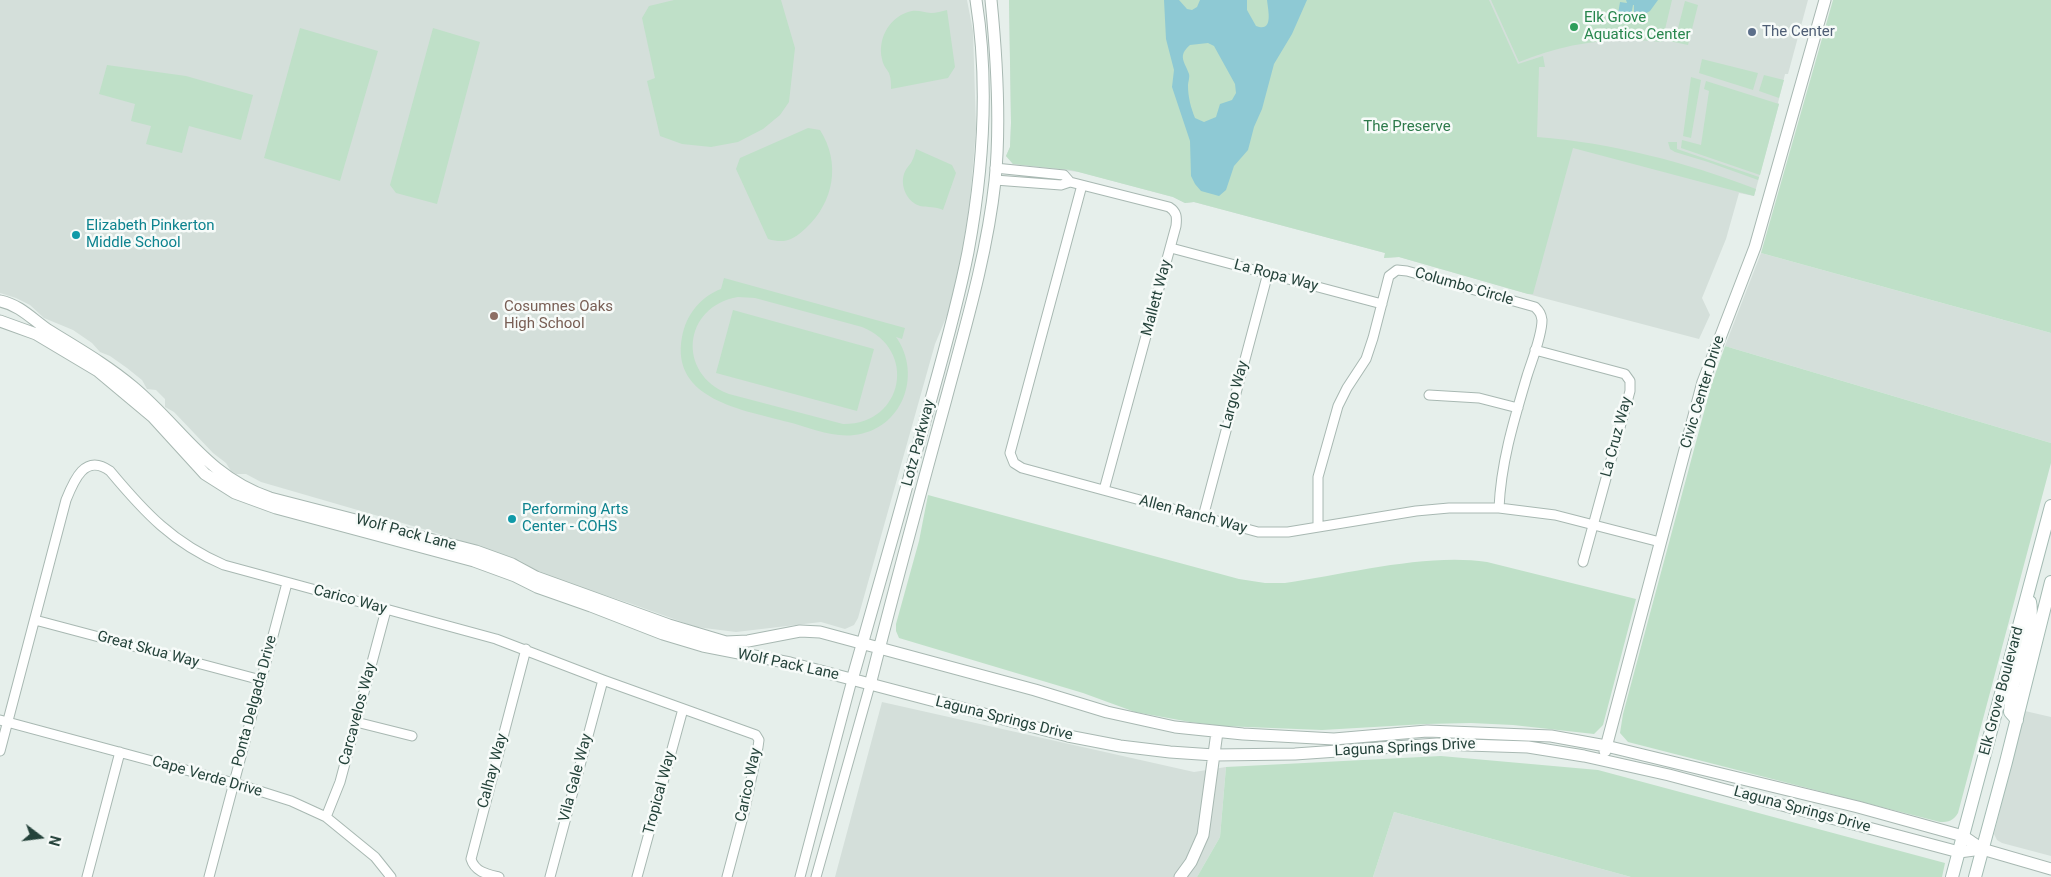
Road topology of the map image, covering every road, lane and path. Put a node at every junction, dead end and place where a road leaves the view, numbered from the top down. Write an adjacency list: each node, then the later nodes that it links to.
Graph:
1 (976, 0): 29 (street, Lotz Parkway)
2 (991, 0): 4 (street, Lotz Parkway)
3 (1825, 0): 22 (street, Civic Center Drive)
4 (994, 168): 5 (street, Lotz Parkway); 6 (street, Mallett Way)
5 (995, 180): 6 (street, Mallett Way); 30 (street, Lotz Parkway)
6 (1070, 182): 7 (street, Mallett Way)
7 (1082, 185): 8 (street, Mallett Way); 16 (street, Allen Ranch Way)
8 (1170, 248): 9 (street, La Ropa Way); 16 (street, Mallett Way)
9 (1268, 273): 11 (street, La Ropa Way); 19 (street, Largo Way)
10 (0, 301): 29 (street, Wolf Pack Lane)
11 (1382, 304): 13 (street, Columbo Circle); 21 (street, Columbo Circle)
12 (0, 320): 34 (street, Wolf Pack Lane)
13 (1535, 350): 15 (street, Columbo Circle); 20 (street, La Cruz Way)
14 (1429, 395): 15 (street)
15 (1518, 408): 18 (street, Columbo Circle)
16 (1104, 490): 19 (street, Allen Ranch Way)
17 (2051, 506): 26 (main road, Elk Grove Boulevard)
18 (1499, 508): 20 (street, Allen Ranch Way); 21 (street, Allen Ranch Way)
19 (1203, 517): 21 (street, Allen Ranch Way)
20 (1594, 524): 22 (street, Allen Ranch Way); 23 (street, La Cruz Way)
21 (1318, 527)
22 (1660, 542): 42 (street, Civic Center Drive)
23 (1583, 562)
24 (2051, 582): 37 (main road, Elk Grove Boulevard)
25 (286, 583): 27 (street, Carico Way); 28 (street, Carico Way); 32 (street, Ponta Delgada Drive)
26 (2027, 596): 37 (main road); 49 (main road, Elk Grove Boulevard)
27 (386, 610): 31 (street, Carico Way); 39 (street, Carcavelos Way)
28 (35, 620): 32 (street, Great Skua Way); 38 (street, Carico Way)
29 (862, 644): 30 (street, Laguna Springs Drive); 34 (street, Lotz Parkway)
30 (879, 648): 35 (street, Lotz Parkway); 40 (street, Laguna Springs Drive)
31 (526, 650): 33 (street, Carico Way); 56 (street, Calhay Way)
32 (261, 680): 47 (street, Ponta Delgada Drive)
33 (603, 680): 36 (street, Carico Way); 57 (street, Vila Gale Way)
34 (852, 680): 35 (street, Laguna Springs Drive); 60 (street, Lotz Parkway)
35 (870, 684): 45 (street, Laguna Springs Drive); 61 (street, Lotz Parkway)
36 (683, 709): 58 (street, Tropical Way); 59 (street, Carico Way)
37 (2017, 720): 50 (main road, Elk Grove Boulevard)
38 (4, 721): 43 (street, Carico Way); 44 (street, Cape Verde Drive)
39 (356, 722): 41 (street); 48 (street, Carcavelos Way)
40 (1217, 732): 42 (street, Laguna Springs Drive); 45 (street)
41 (412, 736)
42 (1606, 746): 46 (street, Civic Center Drive); 49 (street, Laguna Springs Drive)
43 (0, 752)
44 (120, 752): 47 (street, Cape Verde Drive); 53 (street)
45 (1214, 755): 46 (street, Laguna Springs Drive); 62 (street)
46 (1603, 760): 51 (street, Laguna Springs Drive)
47 (234, 783): 48 (street, Cape Verde Drive); 54 (street, Ponta Delgada Drive)
48 (326, 816): 55 (street, Cape Verde Drive)
49 (1963, 836): 50 (street, Laguna Springs Drive); 51 (main road, Elk Grove Boulevard)
50 (1982, 849): 51 (street, Laguna Springs Drive); 52 (street, Laguna Springs Drive); 64 (main road, Elk Grove Boulevard)
51 (1959, 852): 63 (main road, Elk Grove Boulevard)
52 (2051, 869)
53 (86, 877)
54 (209, 877)
55 (392, 877)
56 (499, 877)
57 (550, 877)
58 (637, 877)
59 (728, 877)
60 (800, 877)
61 (816, 877)
62 (1180, 877)
63 (1952, 877)
64 (1975, 877)

